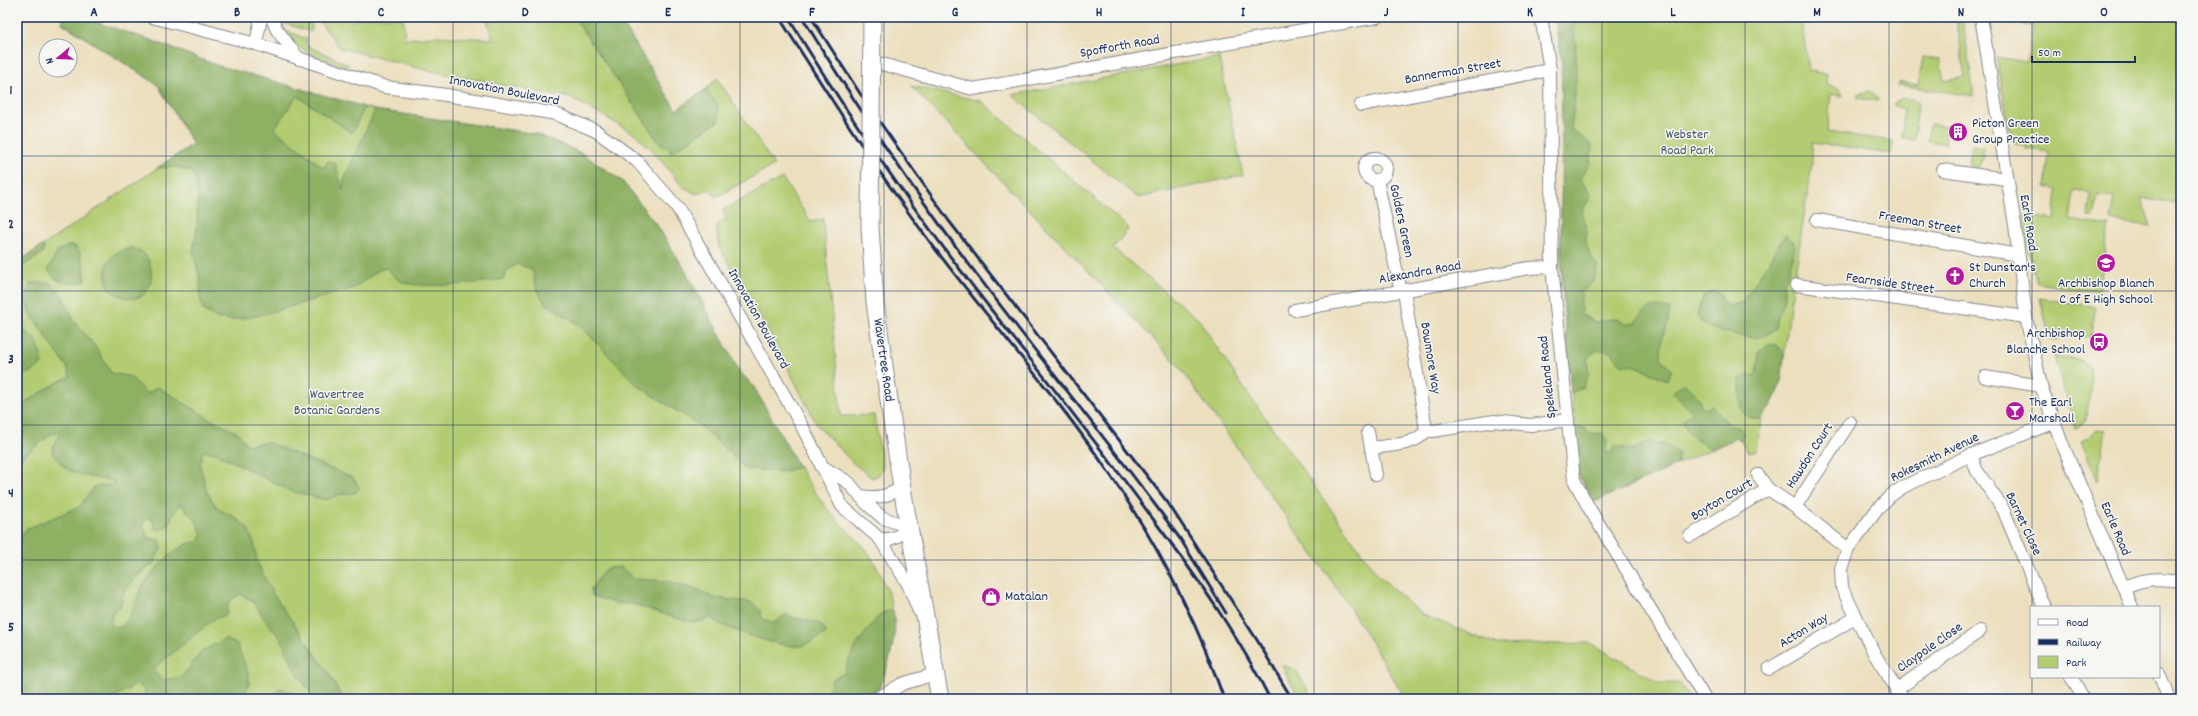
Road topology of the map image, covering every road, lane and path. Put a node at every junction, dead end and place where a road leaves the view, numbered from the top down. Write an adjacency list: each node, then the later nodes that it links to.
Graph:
1 (152, 17): 8 (street, Innovation Boulevard)
2 (261, 17): 8 (street)
3 (271, 17): 9 (street)
4 (872, 17): 10 (main road, Wavertree Road, bridge)
5 (1377, 17): 10 (street, Spofforth Road)
6 (1541, 17): 11 (street, Spekeland Road)
7 (1981, 17): 14 (street, Earle Road)
8 (256, 44): 9 (street, Innovation Boulevard)
9 (299, 59): 32 (street, Innovation Boulevard)
10 (872, 61): 35 (main road, Wavertree Road, bridge)
11 (1550, 70): 12 (street, Bannerman Street); 18 (street, Spekeland Road)
12 (1361, 105)
13 (1943, 170): 14 (street)
14 (2006, 179): 17 (street, Earle Road)
15 (1377, 180): 20 (street, Golders Green)
16 (1817, 220): 17 (street, Freeman Street)
17 (2018, 255): 22 (street, Earle Road)
18 (1552, 267): 20 (street, Alexandra Road); 25 (street, Spekeland Road)
19 (1797, 285): 22 (street, Fearnside Street)
20 (1403, 291): 21 (street, Alexandra Road); 28 (street, Bowmore Way)
21 (1295, 310)
22 (2026, 317): 24 (street, Earle Road)
23 (1985, 377): 24 (street)
24 (2041, 386): 27 (street, Earle Road)
25 (1568, 420): 28 (street); 57 (street, Spekeland Road)
26 (1850, 422): 38 (street, Hawdon Court)
27 (2055, 422): 31 (street, Rokesmith Avenue); 44 (street, Earle Road)
28 (1426, 430): 30 (street)
29 (1368, 432): 30 (street)
30 (1371, 448): 33 (street)
31 (1971, 455): 42 (street, Rokesmith Avenue); 45 (street, Barnet Close)
32 (820, 465): 37 (street); 41 (street, Innovation Boulevard)
33 (1376, 475)
34 (1758, 475): 36 (street, Boyton Court)
35 (902, 488): 37 (street); 39 (main road, Wavertree Road)
36 (1768, 489): 38 (street, Boyton Court); 40 (street, Boyton Court)
37 (860, 496): 39 (street)
38 (1794, 506): 42 (street, Boyton Court)
39 (909, 527): 41 (street); 48 (main road, Wavertree Road)
40 (1690, 536)
41 (880, 539): 48 (street, Innovation Boulevard)
42 (1848, 549): 47 (street, Rokesmith Avenue)
43 (2181, 580): 44 (street)
44 (2124, 587): 46 (street, Earle Road)
45 (2044, 606)
46 (2132, 606)
47 (1855, 618): 50 (street, Acton Way); 54 (street, Rokesmith Avenue)
48 (927, 631): 51 (main road, Wavertree Road)
49 (1980, 631): 54 (street, Claypole Close)
50 (1769, 669)
51 (935, 674): 55 (street); 56 (main road, Wavertree Road)
52 (2160, 676): 59 (street)
53 (2072, 678): 58 (street)
54 (1900, 694)
55 (877, 699)
56 (940, 699)
57 (1705, 699)
58 (2084, 699)
59 (2169, 699)

